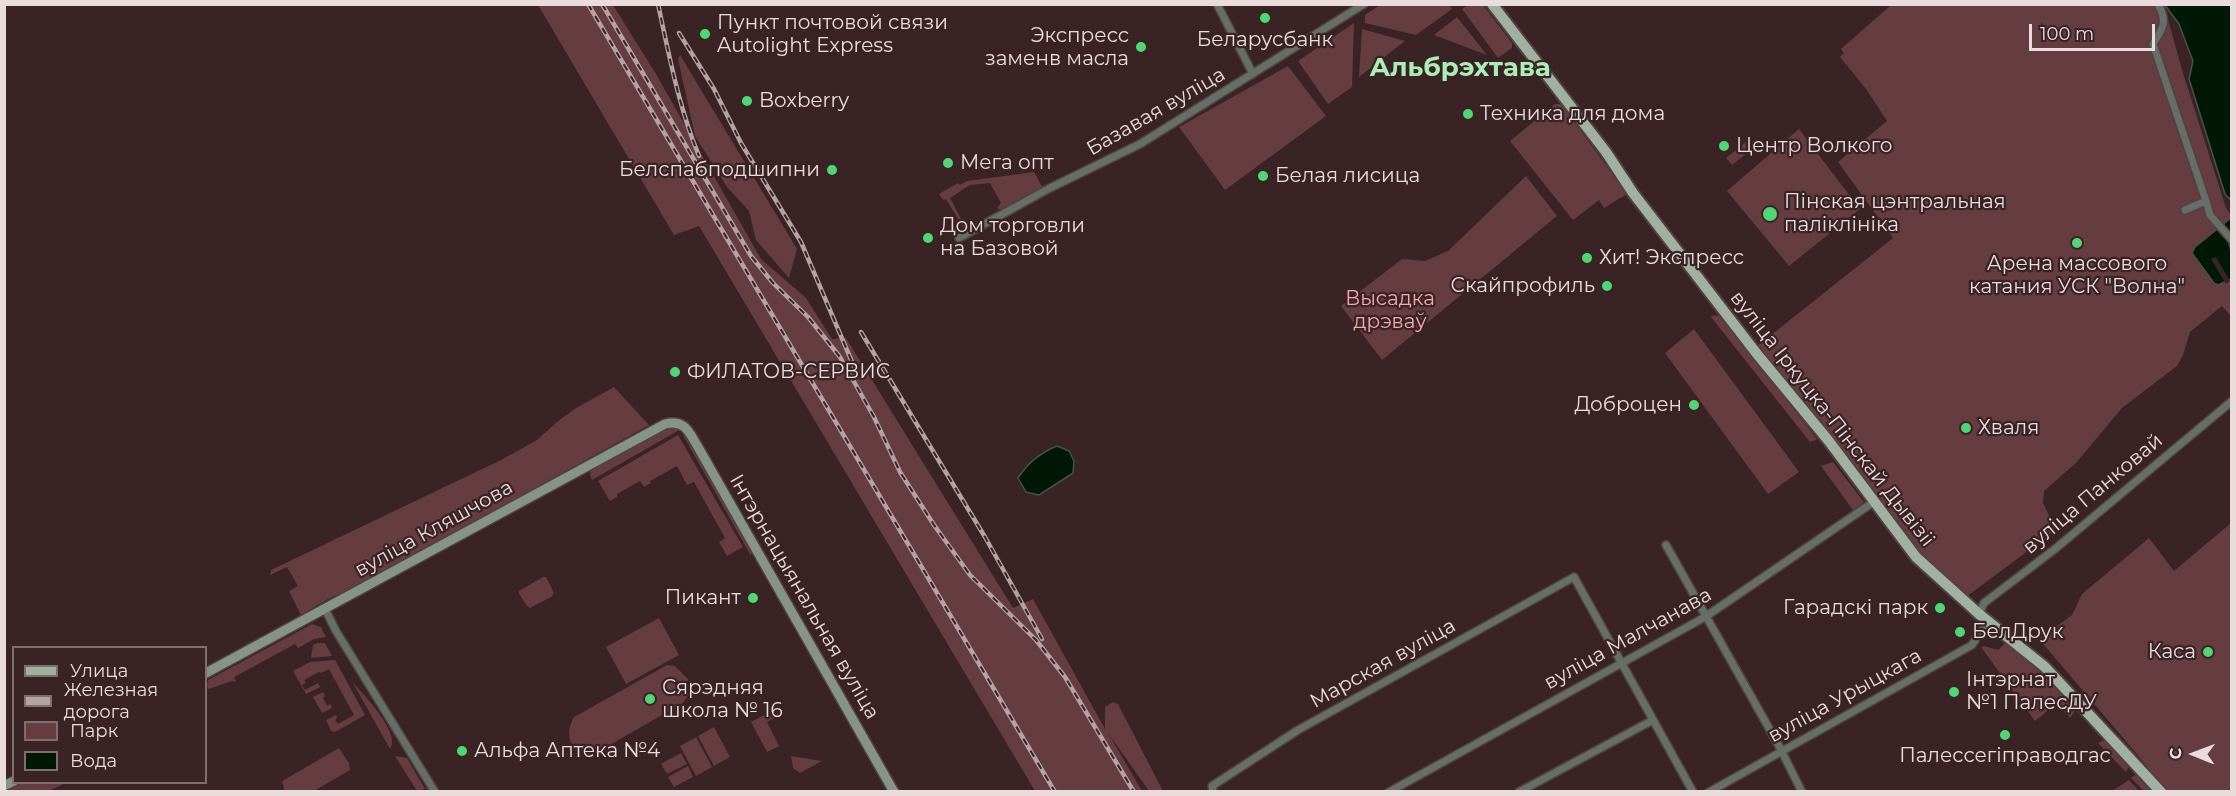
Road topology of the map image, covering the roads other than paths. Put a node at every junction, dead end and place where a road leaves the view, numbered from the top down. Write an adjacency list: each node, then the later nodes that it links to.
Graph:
1 (1217, 4): 5 (street)
2 (1364, 4): 5 (street, Базавая вуліца)
3 (1492, 4): 12 (main road, вуліца Іркуцка-Пінскай Дывізіі)
4 (2158, 4): 6 (street)
5 (1253, 74): 8 (street, Базавая вуліца)
6 (2206, 201): 7 (street); 9 (street)
7 (2185, 210)
8 (959, 238)
9 (2232, 240)
10 (2232, 401): 16 (street, вуліца Панковай)
11 (680, 423): 14 (street, вуліца Кляшчова); 23 (street, Інтэрнацыянальная вуліца)
12 (1875, 501): 15 (street, вуліца Малчанава); 16 (main road, вуліца Іркуцка-Пінскай Дывізіі)
13 (1666, 545): 15 (street)
14 (325, 609): 18 (street, вуліца Кляшчова); 22 (street)
15 (1705, 617): 17 (street, вуліца Малчанава); 20 (street)
16 (1984, 617): 20 (street, вуліца Урыцкага); 29 (main road, вуліца Іркуцка-Пінскай Дывізіі)
17 (1621, 662): 19 (street); 21 (street, Марская вуліца); 24 (street, вуліца Малчанава)
18 (207, 673)
19 (1653, 720): 25 (street); 26 (street)
20 (1782, 751): 27 (street, вуліца Урыцкага); 28 (street)
21 (1213, 789)
22 (435, 792)
23 (894, 792)
24 (1389, 792)
25 (1519, 792)
26 (1693, 792)
27 (1709, 792)
28 (1802, 792)
29 (2161, 792)

